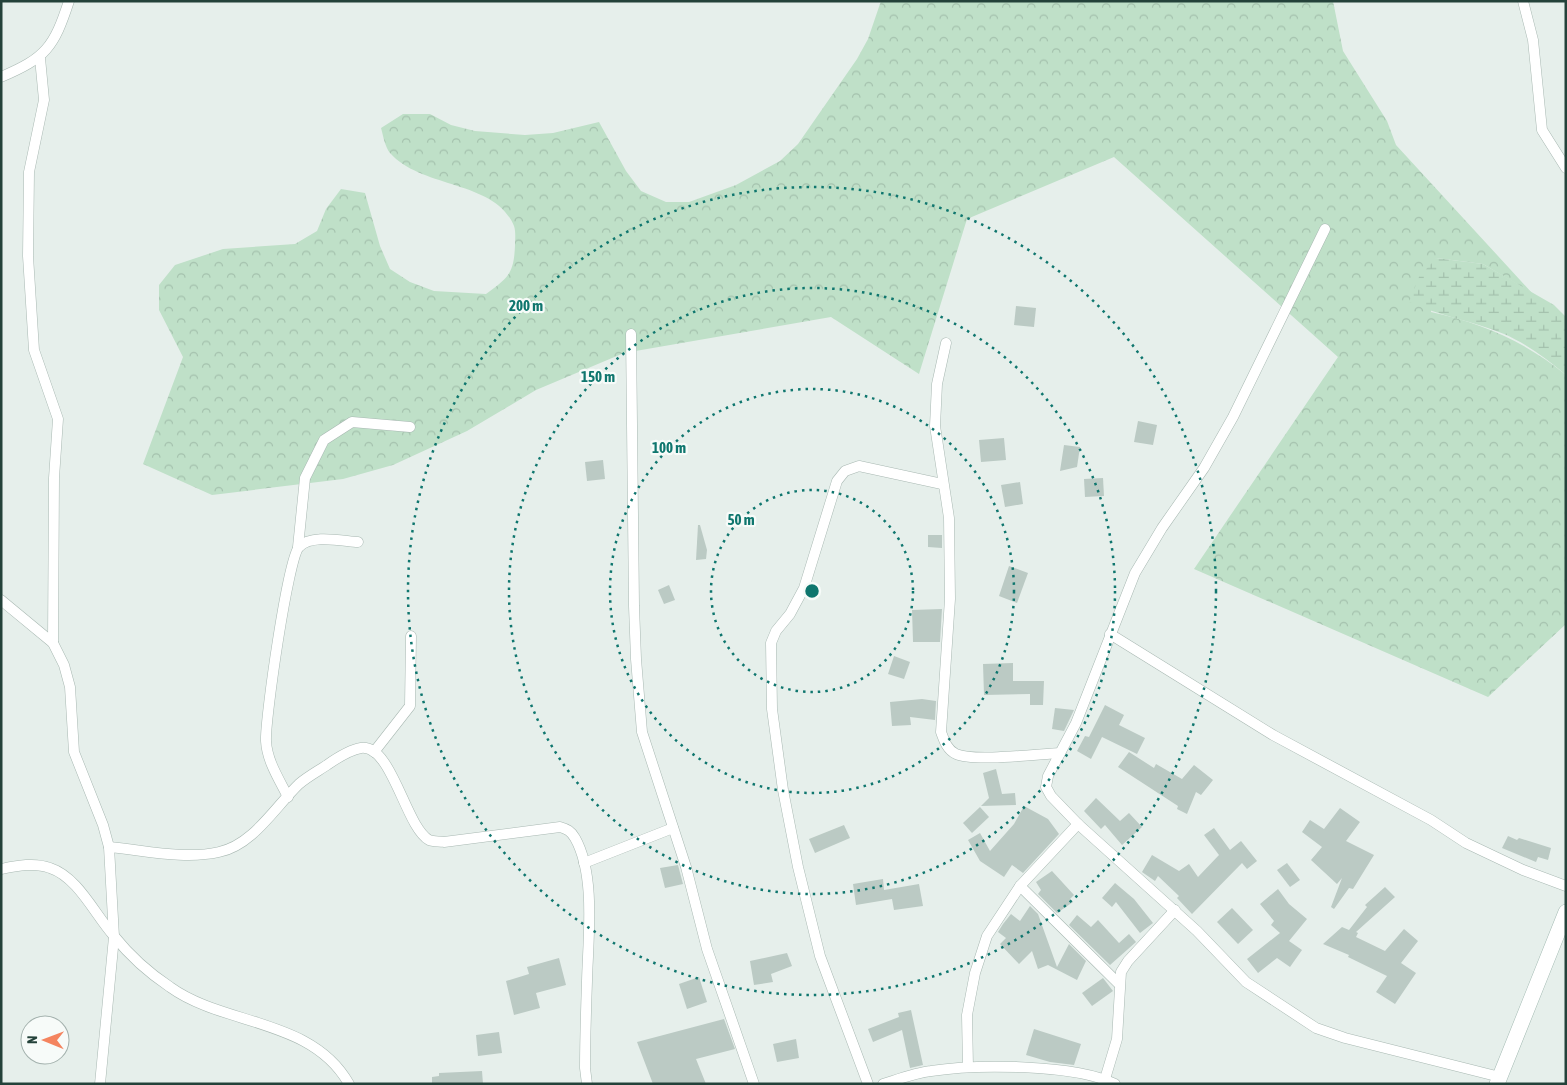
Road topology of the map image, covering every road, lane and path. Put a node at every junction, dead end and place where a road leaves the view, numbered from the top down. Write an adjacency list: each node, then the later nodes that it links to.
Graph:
1 (69, 1): 3 (street)
2 (1523, 1): 5 (street)
3 (40, 58): 4 (street); 16 (street)
4 (1, 77)
5 (1566, 168)
6 (1325, 229): 14 (street)
7 (631, 334): 21 (street)
8 (946, 343): 10 (street)
9 (410, 427): 12 (street)
10 (942, 484): 18 (street); 38 (street)
11 (358, 542): 12 (street)
12 (298, 547): 19 (street)
13 (1, 600): 16 (street)
14 (1110, 634): 18 (street); 26 (street)
15 (411, 636): 17 (street)
16 (52, 643): 22 (street)
17 (374, 752): 19 (street); 23 (street)
18 (1060, 753): 20 (street)
19 (288, 797): 22 (street)
20 (1078, 824): 25 (street); 27 (street)
21 (673, 828): 23 (street); 37 (street)
22 (109, 847): 29 (street)
23 (584, 864): 36 (street)
24 (1, 869): 29 (street)
25 (1020, 886): 30 (street); 31 (street)
26 (1566, 886)
27 (1175, 910): 30 (street); 33 (street)
28 (1566, 912): 33 (street)
29 (114, 937): 34 (street); 35 (street)
30 (1119, 984): 32 (street)
31 (968, 1067): 32 (street); 39 (street)
32 (1105, 1079): 40 (street)
33 (1499, 1080)
34 (100, 1084)
35 (349, 1084)
36 (587, 1084)
37 (754, 1084)
38 (868, 1084)
39 (883, 1084)
40 (1115, 1084)

